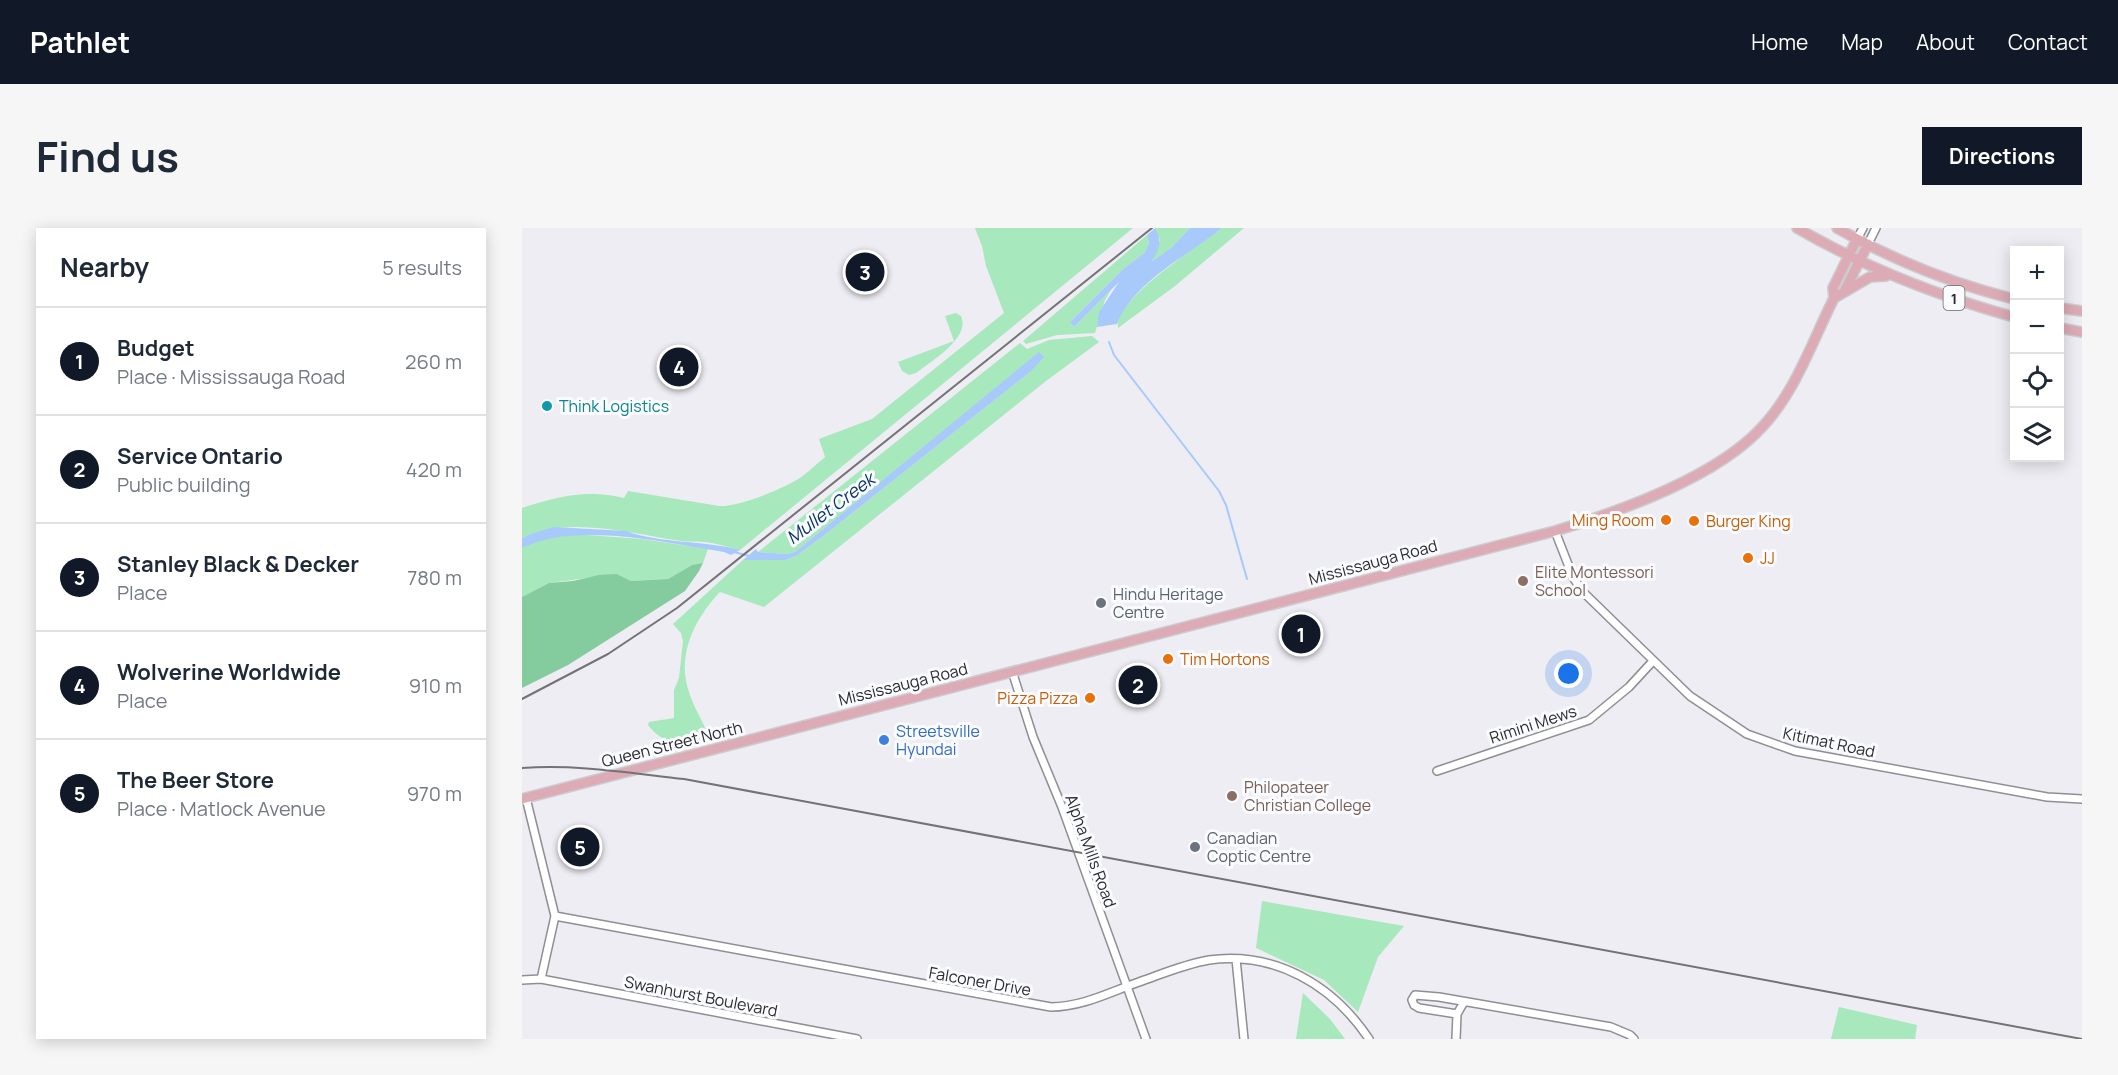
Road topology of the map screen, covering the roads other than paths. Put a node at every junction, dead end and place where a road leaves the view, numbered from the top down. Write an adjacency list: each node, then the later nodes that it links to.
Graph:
1 (1797, 228): 7 (main road, 1)
2 (1837, 228): 5 (main road, 1)
3 (1863, 228): 5 (street)
4 (1875, 228): 6 (street)
5 (1857, 239): 6 (main road, 1); 7 (main road, Mississauga Road)
6 (1868, 244): 8 (main road, Mississauga Road); 11 (main road, 1)
7 (1848, 256): 8 (main road, 1); 10 (main road, Mississauga Road)
8 (1859, 261): 9 (main road, 1); 10 (main road, Mississauga Road)
9 (1895, 277): 10 (main road); 14 (main road, 1)
10 (1839, 296): 17 (main road, Mississauga Road)
11 (2010, 298)
12 (2064, 309): 13 (main road)
13 (2082, 311)
14 (2010, 316)
15 (2064, 329): 16 (main road)
16 (2082, 332)
17 (1555, 531): 18 (street, Kitimat Road); 19 (main road, Mississauga Road)
18 (1653, 661): 21 (street, Rimini Mews); 23 (street, Kitimat Road)
19 (1012, 671): 20 (main road, Mississauga Road); 28 (street, Alpha Mills Road)
20 (829, 719): 22 (main road, Queen Street North)
21 (1437, 771)
22 (524, 798): 24 (street)
23 (2082, 799)
24 (555, 916): 26 (street); 28 (street, Falconer Drive)
25 (1236, 959): 28 (street, Falconer Drive); 33 (street); 34 (street, Falconer Drive)
26 (540, 979): 27 (street, Swanhurst Boulevard); 31 (street, Swanhurst Boulevard)
27 (522, 980)
28 (1126, 987): 32 (street, Alpha Mills Road)
29 (1464, 1002): 30 (street); 30 (street); 36 (street)
30 (1457, 1014): 35 (street)
31 (857, 1039)
32 (1146, 1039)
33 (1244, 1039)
34 (1369, 1039)
35 (1456, 1039)
36 (1634, 1039)

